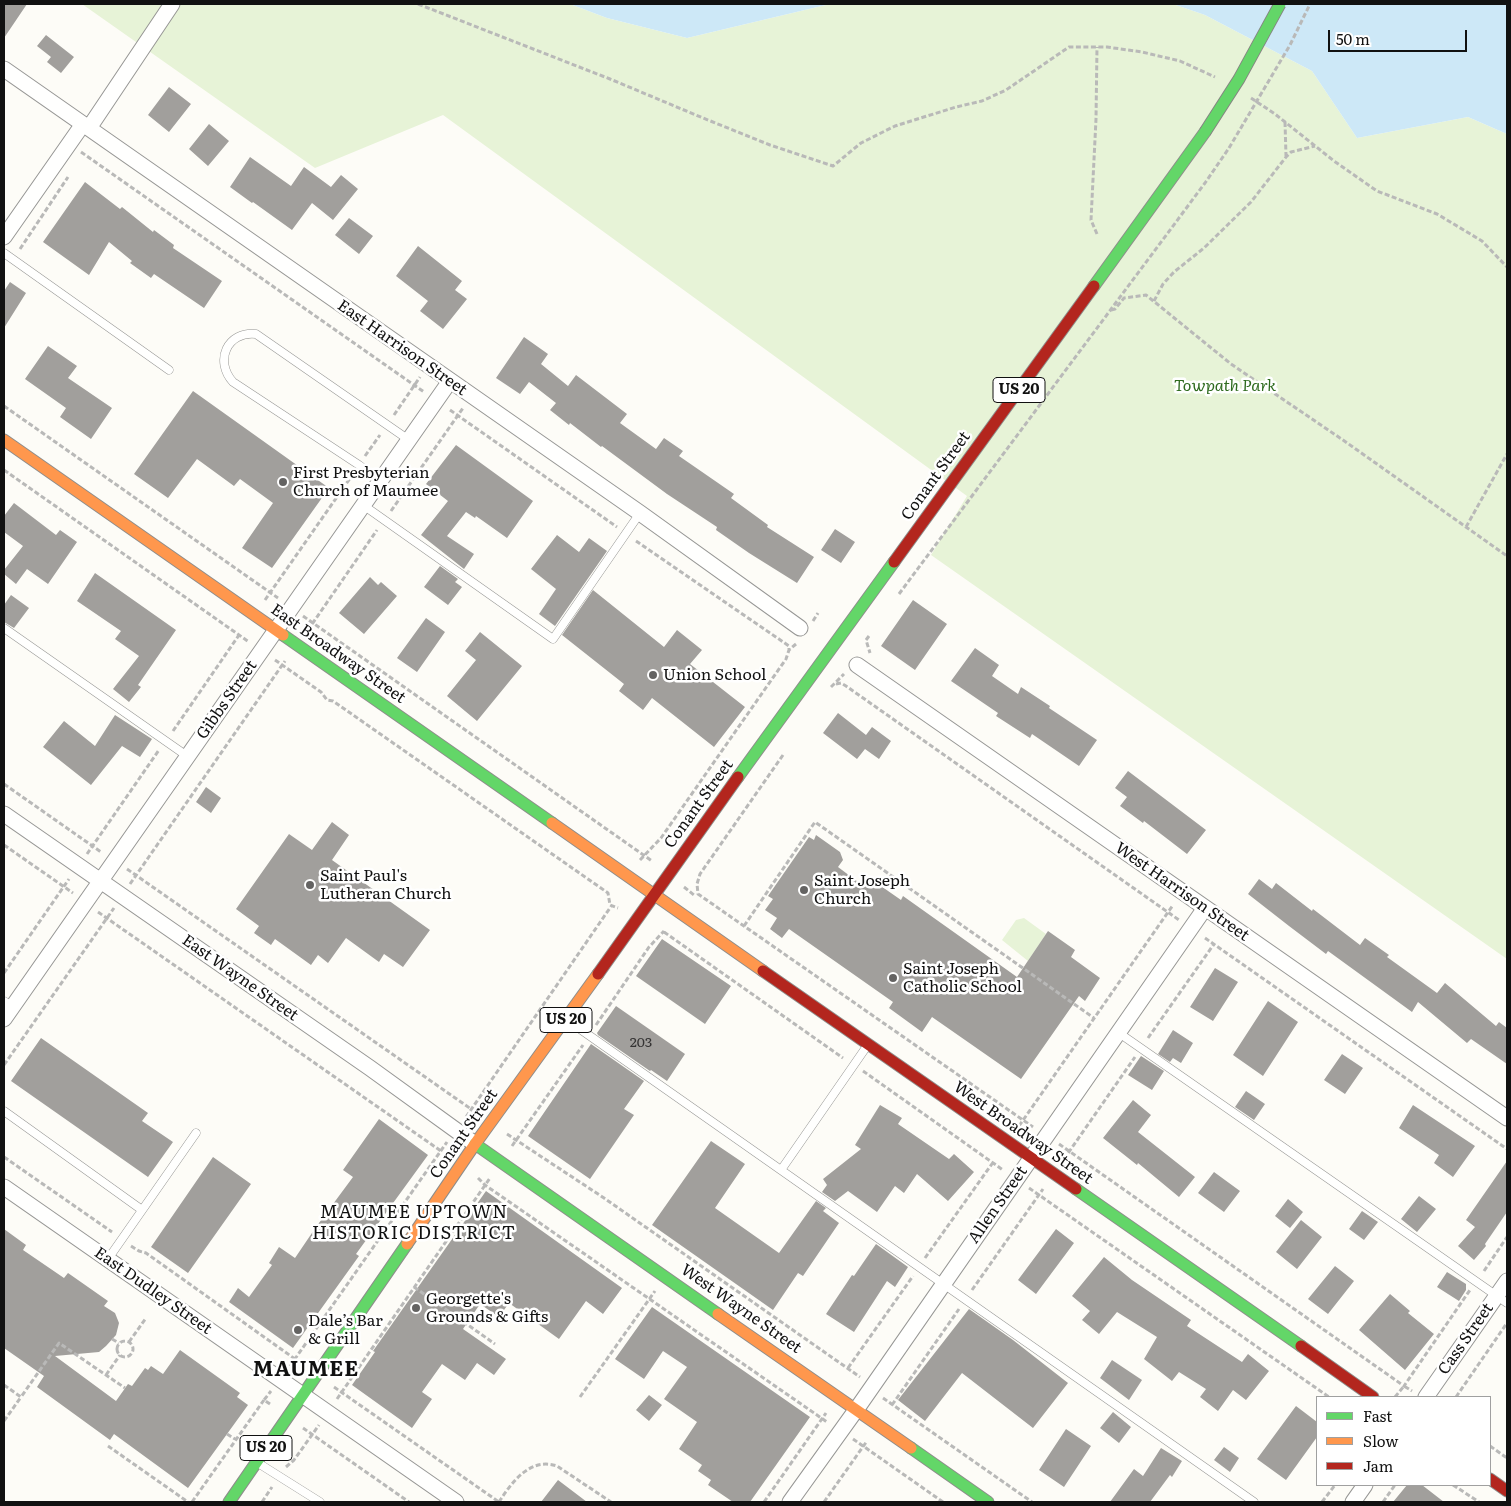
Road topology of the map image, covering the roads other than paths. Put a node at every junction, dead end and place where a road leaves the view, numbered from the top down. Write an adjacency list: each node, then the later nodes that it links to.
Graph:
1 (172, 4): 4 (street)
2 (1280, 4): 21 (street, Conant Street / US 20, bridge)
3 (4, 69): 4 (street, East Harrison Street)
4 (90, 129): 5 (street); 8 (street, East Harrison Street)
5 (4, 237)
6 (4, 253): 7 (lane)
7 (169, 370)
8 (450, 381): 10 (street, Gibbs Street); 13 (street, East Harrison Street)
9 (4, 440): 15 (street, East Broadway Street)
10 (408, 440): 11 (street, Gibbs Street); 11 (lane)
11 (380, 481): 12 (street, Gibbs Street)
12 (363, 505): 13 (lane); 15 (street, Gibbs Street)
13 (640, 513): 16 (street, East Harrison Street)
14 (4, 628): 18 (lane)
15 (276, 630): 18 (street, Gibbs Street); 21 (street, East Broadway Street)
16 (802, 632)
17 (857, 666): 22 (street, West Harrison Street)
18 (187, 756): 20 (street, Gibbs Street)
19 (4, 814): 20 (street, East Wayne Street)
20 (100, 882): 23 (street, Gibbs Street); 30 (street, East Wayne Street)
21 (654, 894): 24 (street, Conant Street / US 20); 26 (street, West Broadway Street)
22 (1205, 908): 25 (street, Allen Street); 28 (street, West Harrison Street)
23 (7, 1009)
24 (566, 1020): 30 (street, Conant Street / US 20); 32 (lane)
25 (1119, 1032): 31 (street, Allen Street); 38 (lane)
26 (868, 1044): 31 (street, West Broadway Street); 32 (lane)
27 (4, 1112): 34 (lane)
28 (1507, 1118)
29 (196, 1133): 34 (lane)
30 (475, 1144): 39 (street, Conant Street / US 20); 42 (street, West Wayne Street)
31 (1031, 1159): 37 (street, Allen Street); 41 (street, West Broadway Street)
32 (781, 1170): 37 (lane)
33 (4, 1187): 35 (street, East Dudley Street)
34 (142, 1210): 35 (lane)
35 (108, 1259): 39 (street, East Dudley Street)
36 (1507, 1280): 38 (street, Cass Street)
37 (943, 1283): 42 (street, Allen Street); 52 (lane)
38 (1502, 1300): 40 (street, Cass Street)
39 (303, 1395): 43 (street, Conant Street / US 20); 49 (street, East Dudley Street)
40 (1420, 1395)
41 (1372, 1396)
42 (856, 1410): 50 (street, Allen Street); 51 (street, West Wayne Street)
43 (257, 1462): 47 (street, Conant Street / US 20); 48 (lane)
44 (1491, 1480): 46 (street)
45 (1364, 1486): 53 (street)
46 (1507, 1491)
47 (228, 1502)
48 (320, 1502)
49 (456, 1502)
50 (790, 1502)
51 (988, 1502)
52 (1254, 1502)
53 (1353, 1502)

